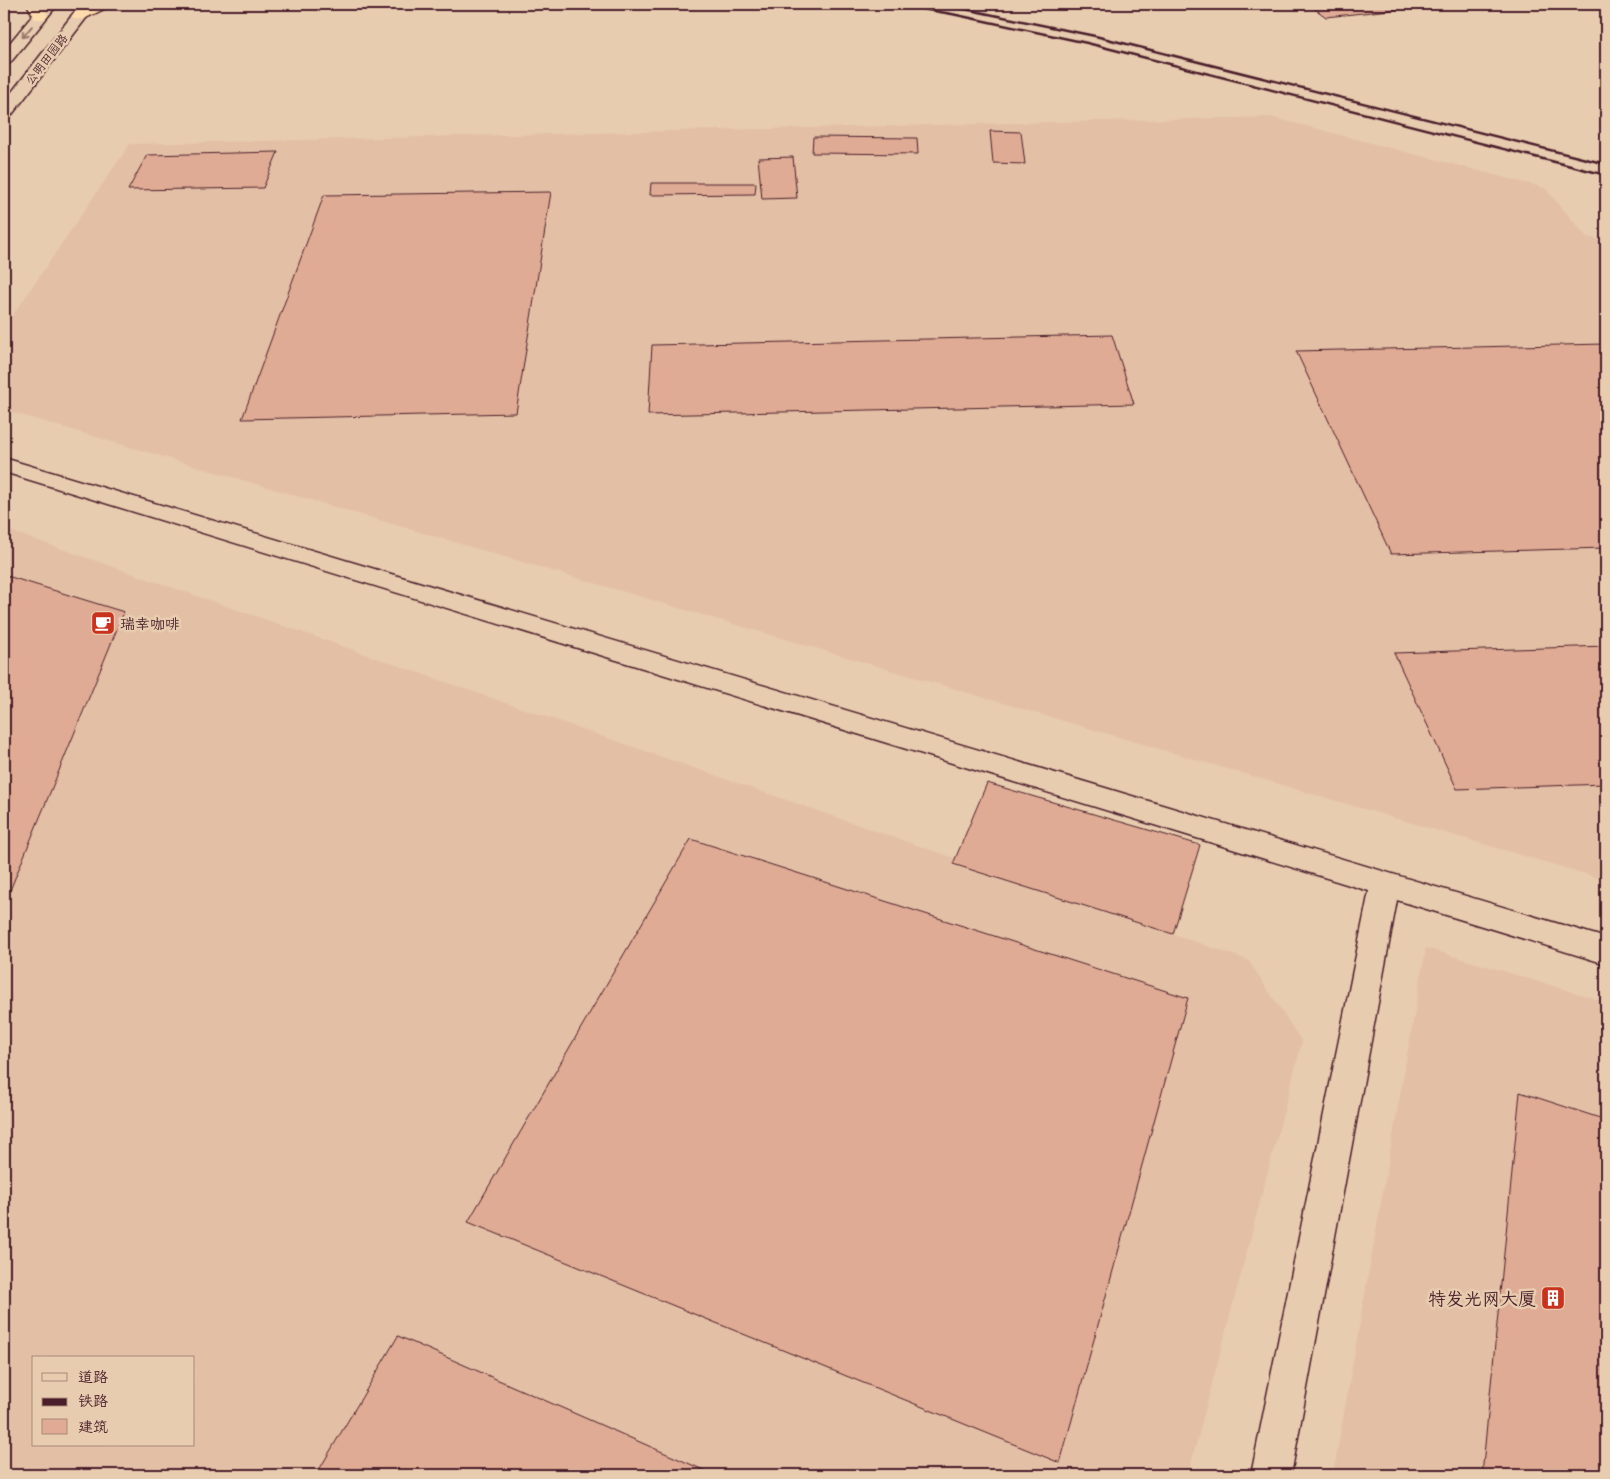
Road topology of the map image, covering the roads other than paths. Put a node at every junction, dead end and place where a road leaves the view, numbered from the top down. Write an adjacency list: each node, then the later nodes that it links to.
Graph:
1 (103, 4): 3 (highway)
2 (42, 8): 4 (street, one-way to 4)
3 (84, 10): 5 (street, 公明田园路)
4 (4, 60)
5 (4, 113)
6 (4, 465): 7 (street)
7 (1385, 884): 8 (street); 9 (street)
8 (1606, 952)
9 (1271, 1475)

